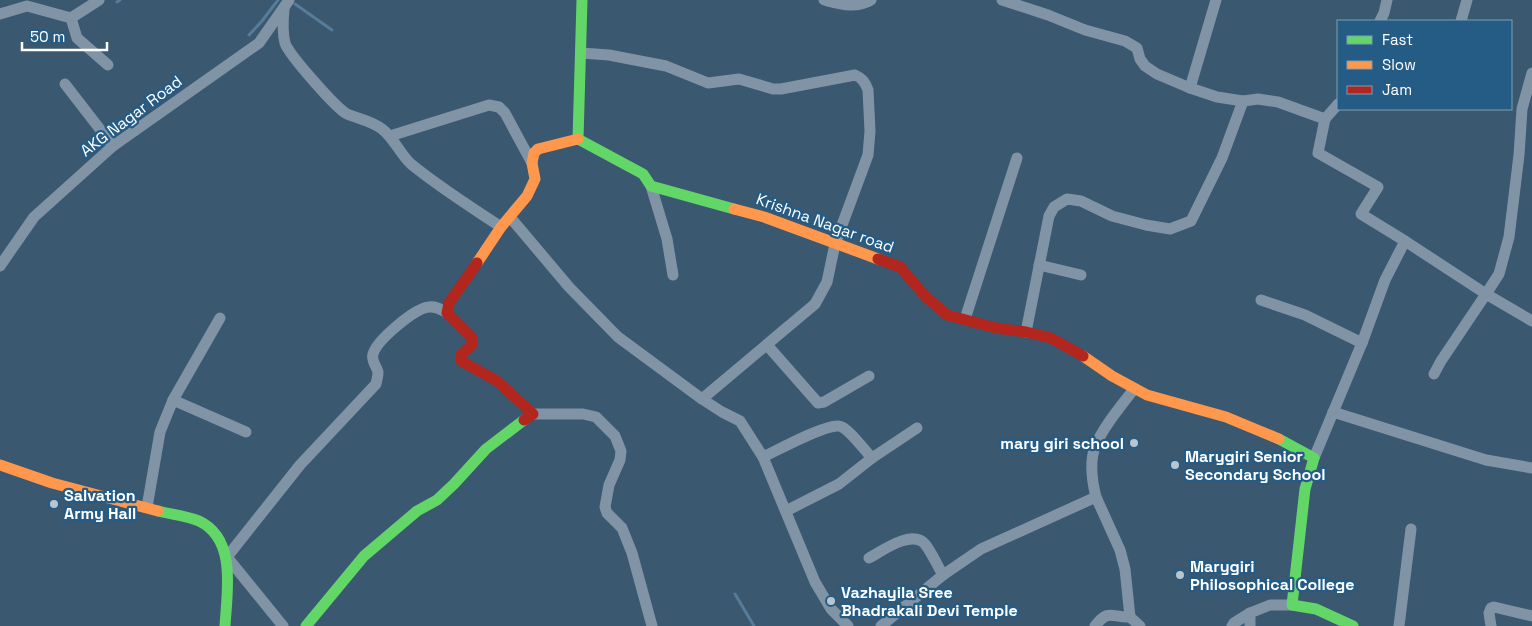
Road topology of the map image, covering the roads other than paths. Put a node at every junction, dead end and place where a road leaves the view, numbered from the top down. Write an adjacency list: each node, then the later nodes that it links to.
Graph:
1 (99, 0): 11 (street)
2 (582, 0): 14 (street)
3 (824, 0): 4 (street)
4 (871, 0)
5 (1002, 0): 18 (street)
6 (1216, 0): 18 (street)
7 (1387, 0): 12 (street)
8 (1467, 0): 13 (street)
9 (286, 4): 22 (street); 24 (street, AKG Nagar Road)
10 (0, 14): 11 (street)
11 (71, 18): 15 (street)
12 (1380, 20)
13 (1461, 20)
14 (581, 52): 23 (street); 31 (street)
15 (108, 65)
16 (1532, 73): 36 (street)
17 (64, 84): 24 (street)
18 (1190, 88): 19 (street)
19 (1243, 101): 21 (street); 32 (street)
20 (1337, 105): 21 (street)
21 (1325, 119): 30 (street)
22 (390, 136): 26 (street); 29 (street)
23 (578, 139): 26 (street); 27 (street)
24 (113, 146): 33 (street, AKG Nagar Road)
25 (1017, 158): 40 (street)
26 (532, 162): 28 (street)
27 (651, 186): 31 (street, Krishna Nagar road); 34 (street)
28 (510, 217): 29 (street); 48 (street)
29 (501, 227): 38 (street)
30 (1405, 241): 36 (street); 43 (street)
31 (835, 244): 40 (street, Krishna Nagar road); 44 (street)
32 (1039, 265): 35 (street); 42 (street)
33 (0, 266)
34 (673, 275)
35 (1081, 275)
36 (1486, 294): 41 (street); 45 (street)
37 (1261, 300): 43 (street)
38 (447, 314): 51 (street); 63 (street)
39 (220, 318): 49 (street)
40 (965, 319): 42 (street, Krishna Nagar road)
41 (1532, 321)
42 (1026, 332): 47 (street, Krishna Nagar road)
43 (1362, 343): 50 (street)
44 (766, 345): 46 (street); 48 (street)
45 (1434, 374)
46 (869, 376)
47 (1134, 389): 56 (street, Krishna Nagar road); 59 (street)
48 (702, 399): 54 (street)
49 (173, 400): 53 (street); 60 (street)
50 (1333, 412): 56 (street); 58 (street)
51 (533, 414): 72 (street); 73 (street)
52 (917, 428): 55 (street)
53 (246, 432)
54 (763, 457): 55 (street); 61 (street)
55 (872, 458): 61 (street)
56 (1314, 458): 66 (street)
57 (0, 465): 60 (street)
58 (1532, 468)
59 (1096, 497): 65 (street); 69 (street)
60 (147, 507): 63 (street)
61 (786, 511): 74 (street)
62 (1411, 529): 81 (street)
63 (227, 558): 70 (street); 71 (street)
64 (869, 558): 65 (street)
65 (943, 575): 75 (street)
66 (1292, 605): 67 (street); 80 (street)
67 (1250, 613): 78 (street); 79 (street)
68 (1532, 616): 82 (street)
69 (1130, 617): 76 (street); 77 (street)
70 (225, 626)
71 (282, 626)
72 (306, 626)
73 (652, 626)
74 (848, 626)
75 (881, 626)
76 (1095, 626)
77 (1140, 626)
78 (1232, 626)
79 (1250, 626)
80 (1354, 626)
81 (1399, 626)
82 (1491, 626)

